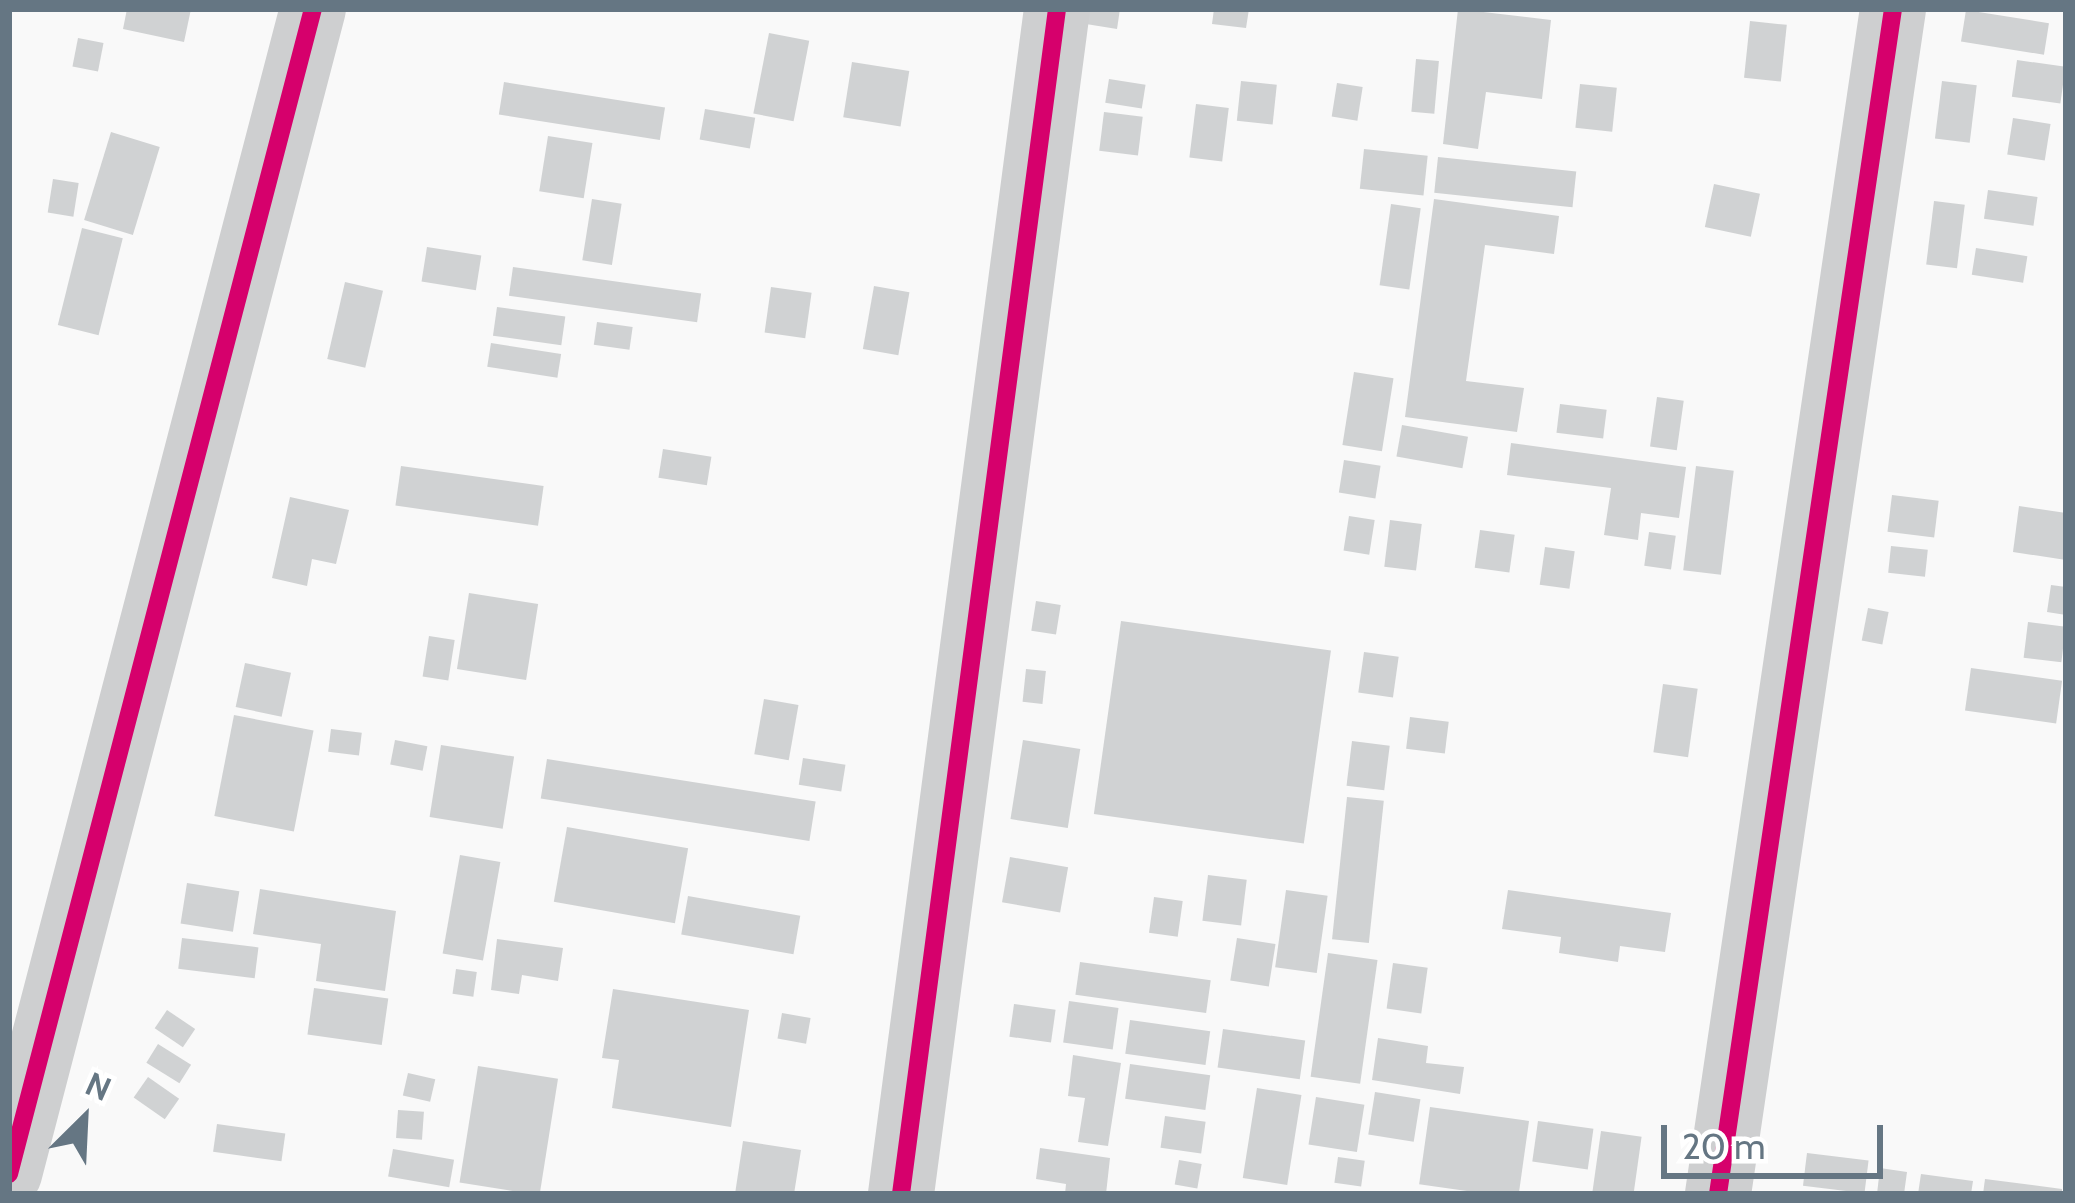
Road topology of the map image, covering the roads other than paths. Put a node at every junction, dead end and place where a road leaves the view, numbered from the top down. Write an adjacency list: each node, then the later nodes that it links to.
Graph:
1 (313, 9): 4 (street)
2 (1058, 9): 5 (street)
3 (1893, 9): 6 (street)
4 (9, 1174)
5 (901, 1194)
6 (1718, 1194)

